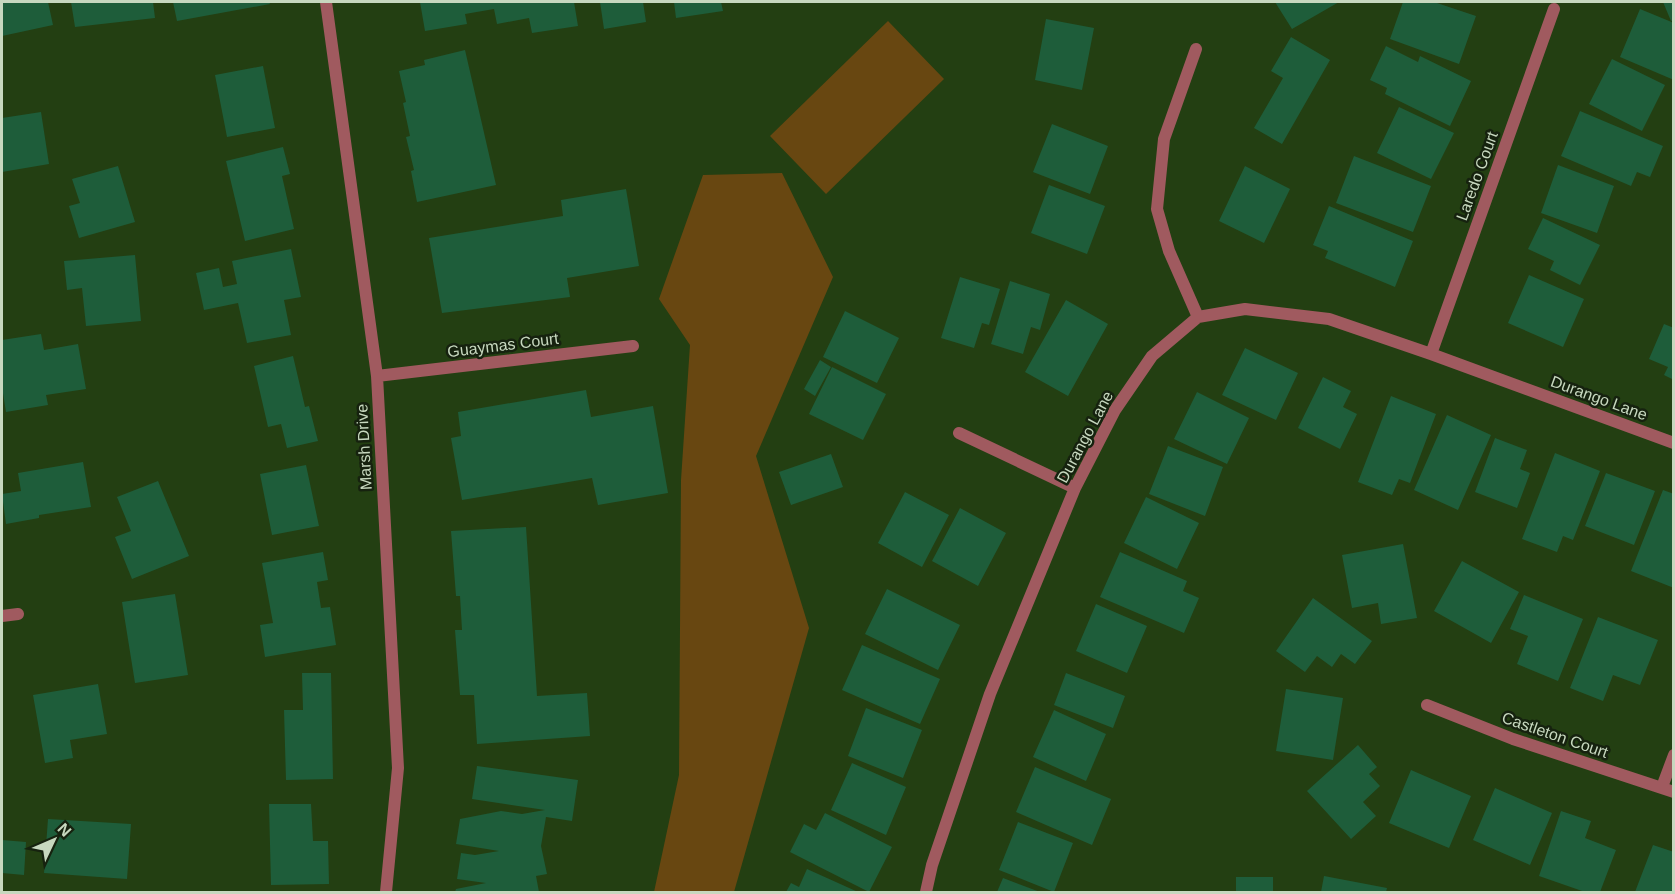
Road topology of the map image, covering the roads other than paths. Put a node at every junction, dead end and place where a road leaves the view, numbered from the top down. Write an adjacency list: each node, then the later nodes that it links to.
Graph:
1 (326, 2): 7 (street, Marsh Drive)
2 (1554, 9): 6 (street, Laredo Court)
3 (1196, 49): 4 (street)
4 (1198, 317): 6 (street, Durango Lane); 10 (street, Durango Lane)
5 (633, 346): 7 (street, Guaymas Court)
6 (1431, 354): 9 (street, Durango Lane)
7 (377, 376): 16 (street, Marsh Drive)
8 (959, 433): 10 (street)
9 (1674, 443)
10 (1075, 488): 17 (street, Durango Lane)
11 (18, 614): 12 (street)
12 (2, 616)
13 (1427, 705): 15 (street, Castleton Court)
14 (1674, 755): 15 (street)
15 (1668, 789)
16 (386, 892)
17 (926, 892)

